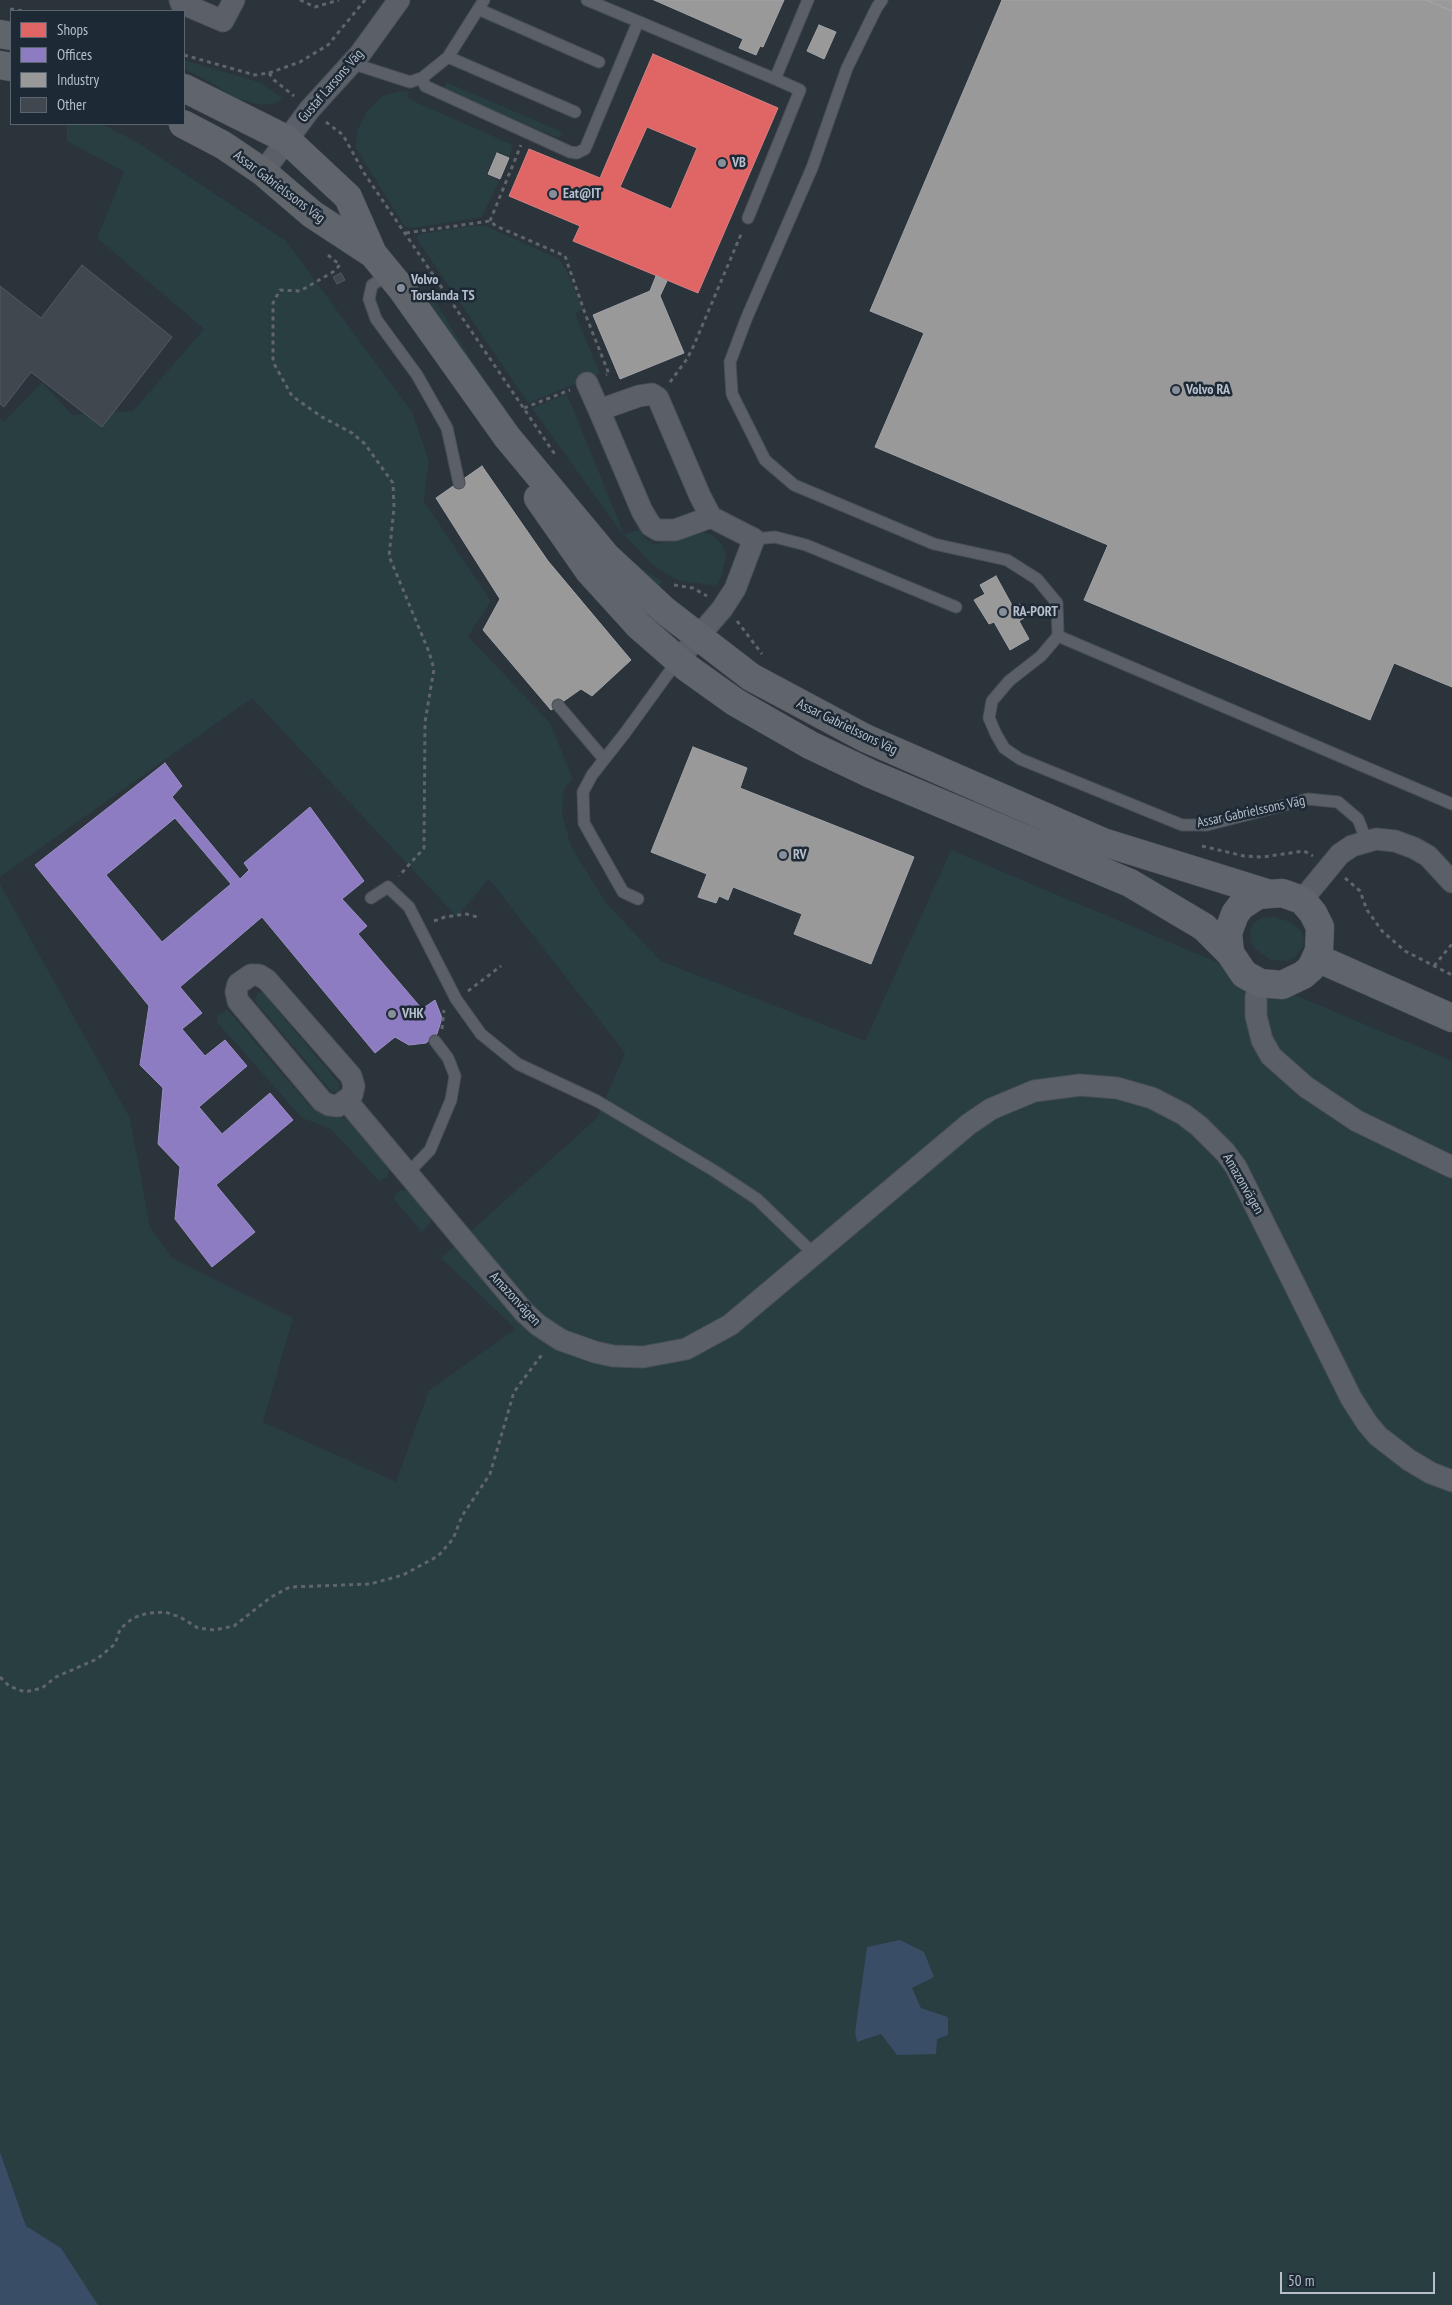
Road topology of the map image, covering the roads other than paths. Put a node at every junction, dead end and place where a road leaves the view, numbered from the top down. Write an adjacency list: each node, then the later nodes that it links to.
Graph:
1 (180, 0): 2 (street)
2 (234, 0)
3 (399, 0): 11 (street, Gustaf Larsons Väg)
4 (587, 0): 8 (lane)
5 (808, 0): 13 (lane)
6 (882, 0): 28 (lane)
7 (481, 5): 9 (lane); 10 (lane)
8 (638, 22): 12 (lane); 13 (lane)
9 (448, 57): 12 (lane); 15 (lane)
10 (599, 62)
11 (351, 64): 12 (lane); 17 (street, Gustaf Larsons Väg)
12 (422, 78)
13 (775, 79): 19 (lane)
14 (185, 88): 17 (street, Assar Gabrielssons Väg)
15 (575, 112)
16 (185, 125): 18 (street, Assar Gabrielssons Väg)
17 (286, 139): 18 (street, Gustaf Larsons Väg); 20 (street, Assar Gabrielssons Väg)
18 (263, 172): 20 (street, Assar Gabrielssons Väg)
19 (748, 218)
20 (381, 264): 23 (street, Assar Gabrielssons Väg); 24 (lane)
21 (587, 382): 22 (street)
22 (598, 410): 25 (street); 25 (street)
23 (507, 437): 29 (street, Assar Gabrielssons Väg); 30 (street, Assar Gabrielssons Väg)
24 (459, 483)
25 (711, 517): 26 (street)
26 (754, 539): 27 (lane); 29 (street)
27 (956, 608)
28 (1058, 636): 33 (lane); 34 (lane, Assar Gabrielssons Väg)
29 (698, 638): 30 (street); 36 (street, Assar Gabrielssons Väg)
30 (678, 660): 32 (lane); 40 (street, Assar Gabrielssons Väg)
31 (558, 705): 32 (lane)
32 (604, 759): 38 (lane)
33 (1452, 804)
34 (1367, 842): 35 (street); 39 (street)
35 (1452, 882)
36 (1267, 893): 39 (street); 40 (street)
37 (371, 898): 48 (lane)
38 (638, 899)
39 (1302, 900): 41 (street)
40 (1230, 953): 42 (street)
41 (1317, 958): 42 (street); 43 (street)
42 (1260, 983): 46 (street)
43 (1452, 1018)
44 (435, 1041): 47 (lane)
45 (346, 1100): 45 (street); 47 (street, Amazonvägen)
46 (1452, 1167)
47 (407, 1174): 48 (street, Amazonvägen)
48 (815, 1255): 49 (street, Amazonvägen)
49 (1452, 1481)

